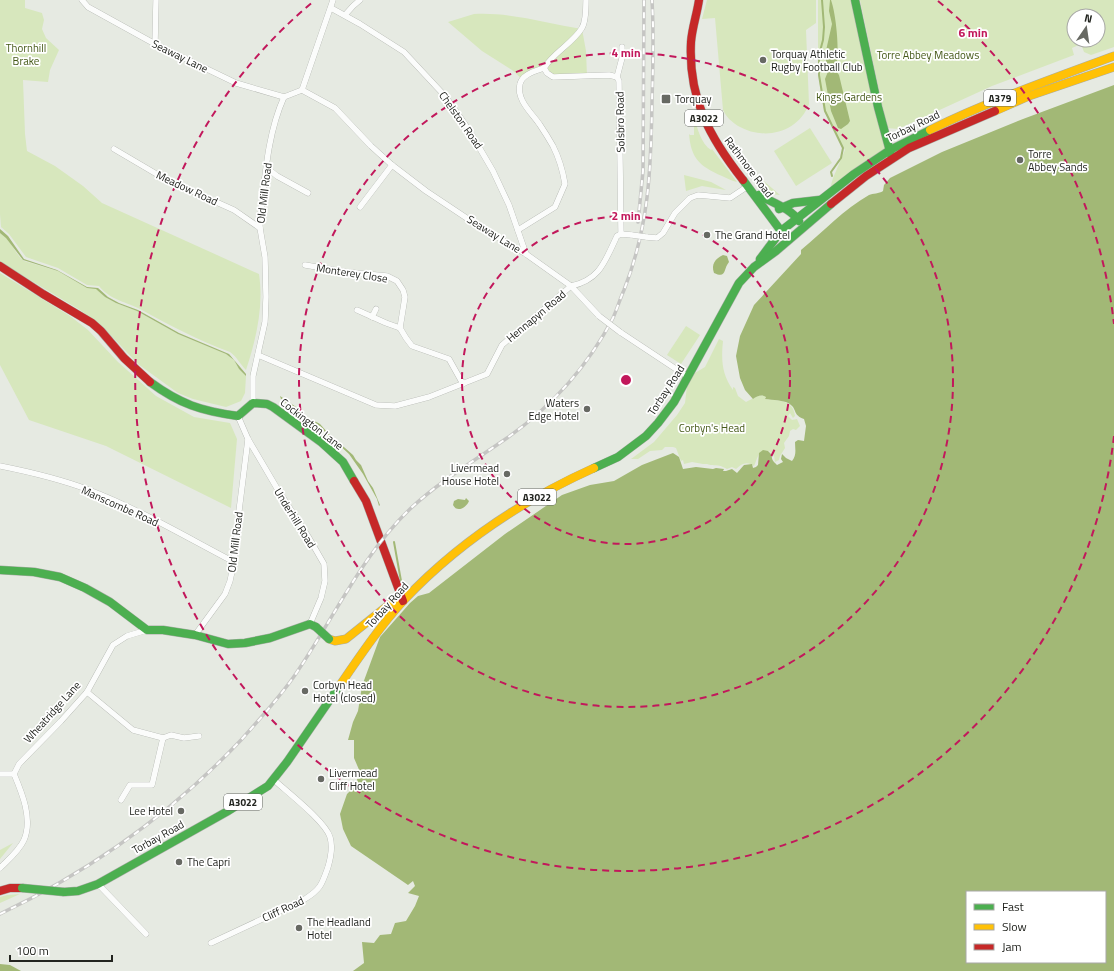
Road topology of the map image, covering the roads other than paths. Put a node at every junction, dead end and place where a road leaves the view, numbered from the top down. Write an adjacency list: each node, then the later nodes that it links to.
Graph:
1 (82, 0): 10 (street, Seaway Lane)
2 (156, 0): 10 (street)
3 (333, 0): 8 (street)
4 (360, 0): 9 (street)
5 (586, 0): 14 (street)
6 (699, 0): 23 (main road, Rathmore Road / A3022)
7 (855, 0): 19 (main road)
8 (331, 8): 9 (street, Chelston Road); 16 (street)
9 (345, 16): 33 (street, Chelston Road)
10 (154, 44): 17 (street, Seaway Lane)
11 (622, 47): 15 (street)
12 (1114, 56): 19 (main road, Torbay Road / A379)
13 (1114, 67): 20 (main road, Torbay Road / A379)
14 (544, 68): 15 (street, Solsbro Road); 33 (street)
15 (617, 77): 35 (street, Solsbro Road)
16 (302, 90): 17 (street); 21 (street, Seaway Lane)
17 (284, 97): 22 (street, Old Mill Road)
18 (114, 149): 31 (street, Meadow Road)
19 (890, 150): 20 (main road); 26 (main road, Torbay Road / A3022)
20 (893, 158): 32 (main road, Torbay Road / A3022)
21 (392, 165): 28 (street); 36 (street, Seaway Lane)
22 (267, 168): 24 (street); 31 (street, Old Mill Road)
23 (746, 184): 25 (main road, Rathmore Road / A3022); 35 (street, bridge)
24 (308, 193)
25 (754, 193): 27 (main road, A3022); 29 (main road, Rathmore Road / A3022)
26 (820, 200): 27 (main road); 30 (main road, Torbay Road / A3022)
27 (782, 206): 29 (main road); 30 (main road, A3022)
28 (360, 207)
29 (771, 215): 34 (main road, Rathmore Road / A3022)
30 (797, 218): 32 (main road, A3022); 34 (main road, Torbay Road / A3022)
31 (260, 228): 45 (street, Old Mill Road)
32 (802, 229): 34 (main road); 39 (main road, Torbay Road / A3022)
33 (518, 230): 36 (street, Chelston Road)
34 (781, 231): 39 (main road, Torbay Road / A3022)
35 (622, 234): 40 (street, Hennapyn Road)
36 (526, 254): 40 (street, Seaway Lane)
37 (305, 265): 44 (street, Monterey Close)
38 (0, 266): 49 (main road)
39 (754, 267): 46 (main road, Torbay Road / A3022)
40 (571, 286): 46 (street, Seaway Lane, bridge); 47 (street, Hennapyn Road)
41 (357, 310): 43 (street)
42 (376, 310): 43 (street)
43 (372, 317): 44 (street)
44 (400, 328): 47 (street)
45 (258, 355): 47 (street, Hennapyn Road); 48 (street, Old Mill Road)
46 (688, 377): 54 (main road, Torbay Road / A3022)
47 (463, 384)
48 (253, 403): 49 (main road); 54 (main road, Cockington Lane)
49 (238, 416): 50 (street, Underhill Road)
50 (248, 439): 52 (street, Old Mill Road); 55 (street, Underhill Road)
51 (0, 466): 52 (street, Manscombe Road)
52 (234, 562): 57 (street, Old Mill Road)
53 (0, 570): 56 (main road)
54 (402, 598): 55 (main road, bridge); 63 (main road, Torbay Road / A3022)
55 (313, 626): 57 (main road, Wheatridge Lane)
56 (147, 630): 57 (main road, Wheatridge Lane); 58 (street, Wheatridge Lane)
57 (195, 636)
58 (87, 692): 60 (street); 62 (street, Wheatridge Lane)
59 (199, 736): 60 (street)
60 (163, 738): 64 (street)
61 (0, 774): 62 (street)
62 (14, 774): 65 (street)
63 (274, 779): 66 (main road, Torbay Road / A3022); 69 (street, Cliff Road)
64 (121, 800)
65 (0, 868)
66 (98, 884): 67 (main road, Torbay Road / A3022, bridge); 68 (street)
67 (0, 891)
68 (146, 934)
69 (211, 943)

